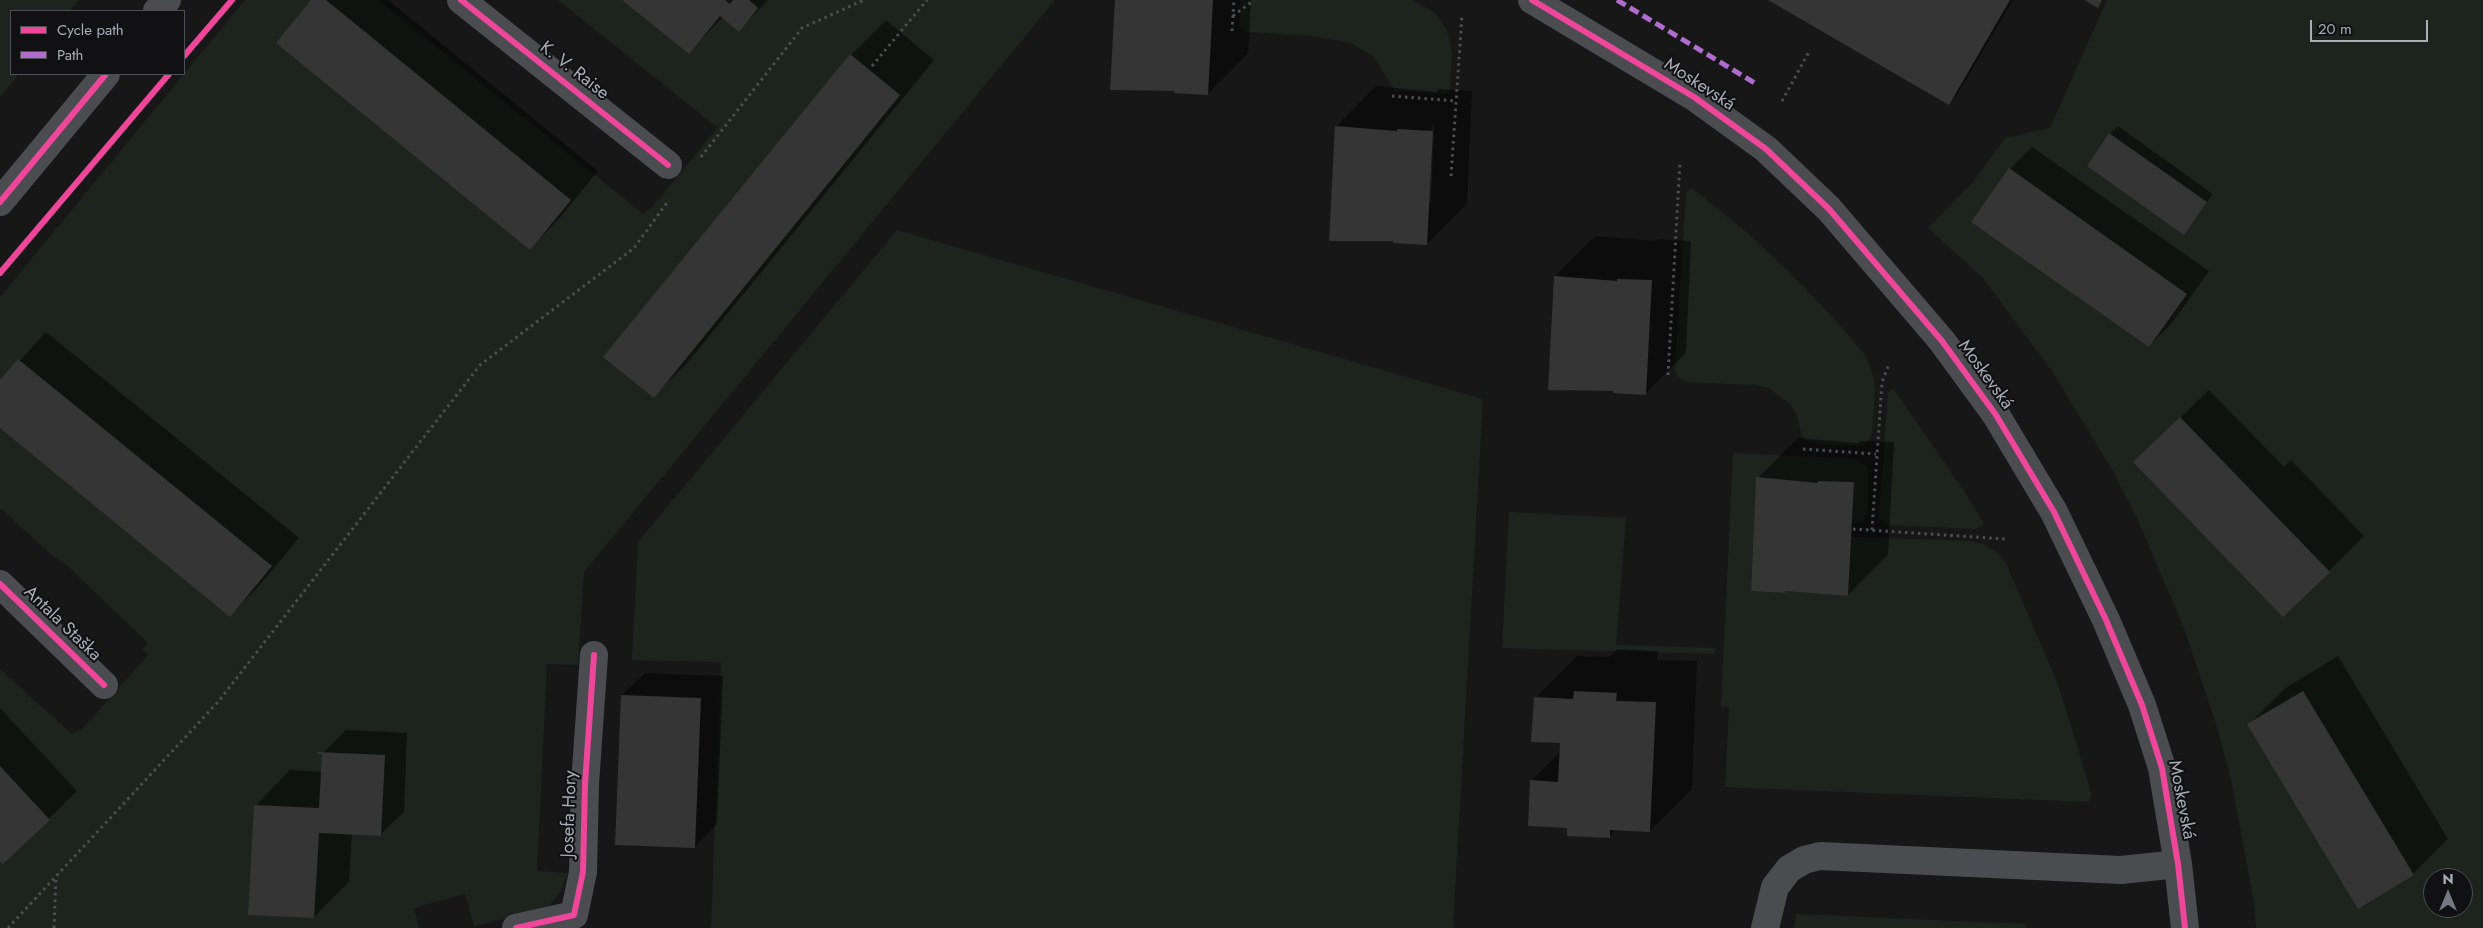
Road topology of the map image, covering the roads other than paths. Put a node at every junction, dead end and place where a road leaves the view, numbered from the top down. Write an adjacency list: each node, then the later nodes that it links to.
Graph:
1 (167, 0): 4 (street)
2 (461, 0): 6 (street, K. V. Raise)
3 (1532, 0): 11 (street, Moskevská)
4 (159, 10)
5 (105, 75): 7 (street)
6 (668, 165)
7 (0, 202)
8 (0, 584): 10 (street, Antala Staška)
9 (594, 655): 12 (street, Josefa Hory)
10 (104, 685)
11 (2178, 864): 14 (street); 15 (street, Moskevská)
12 (581, 922): 13 (street, Josefa Hory)
13 (516, 928)
14 (1765, 928)
15 (2185, 928)

